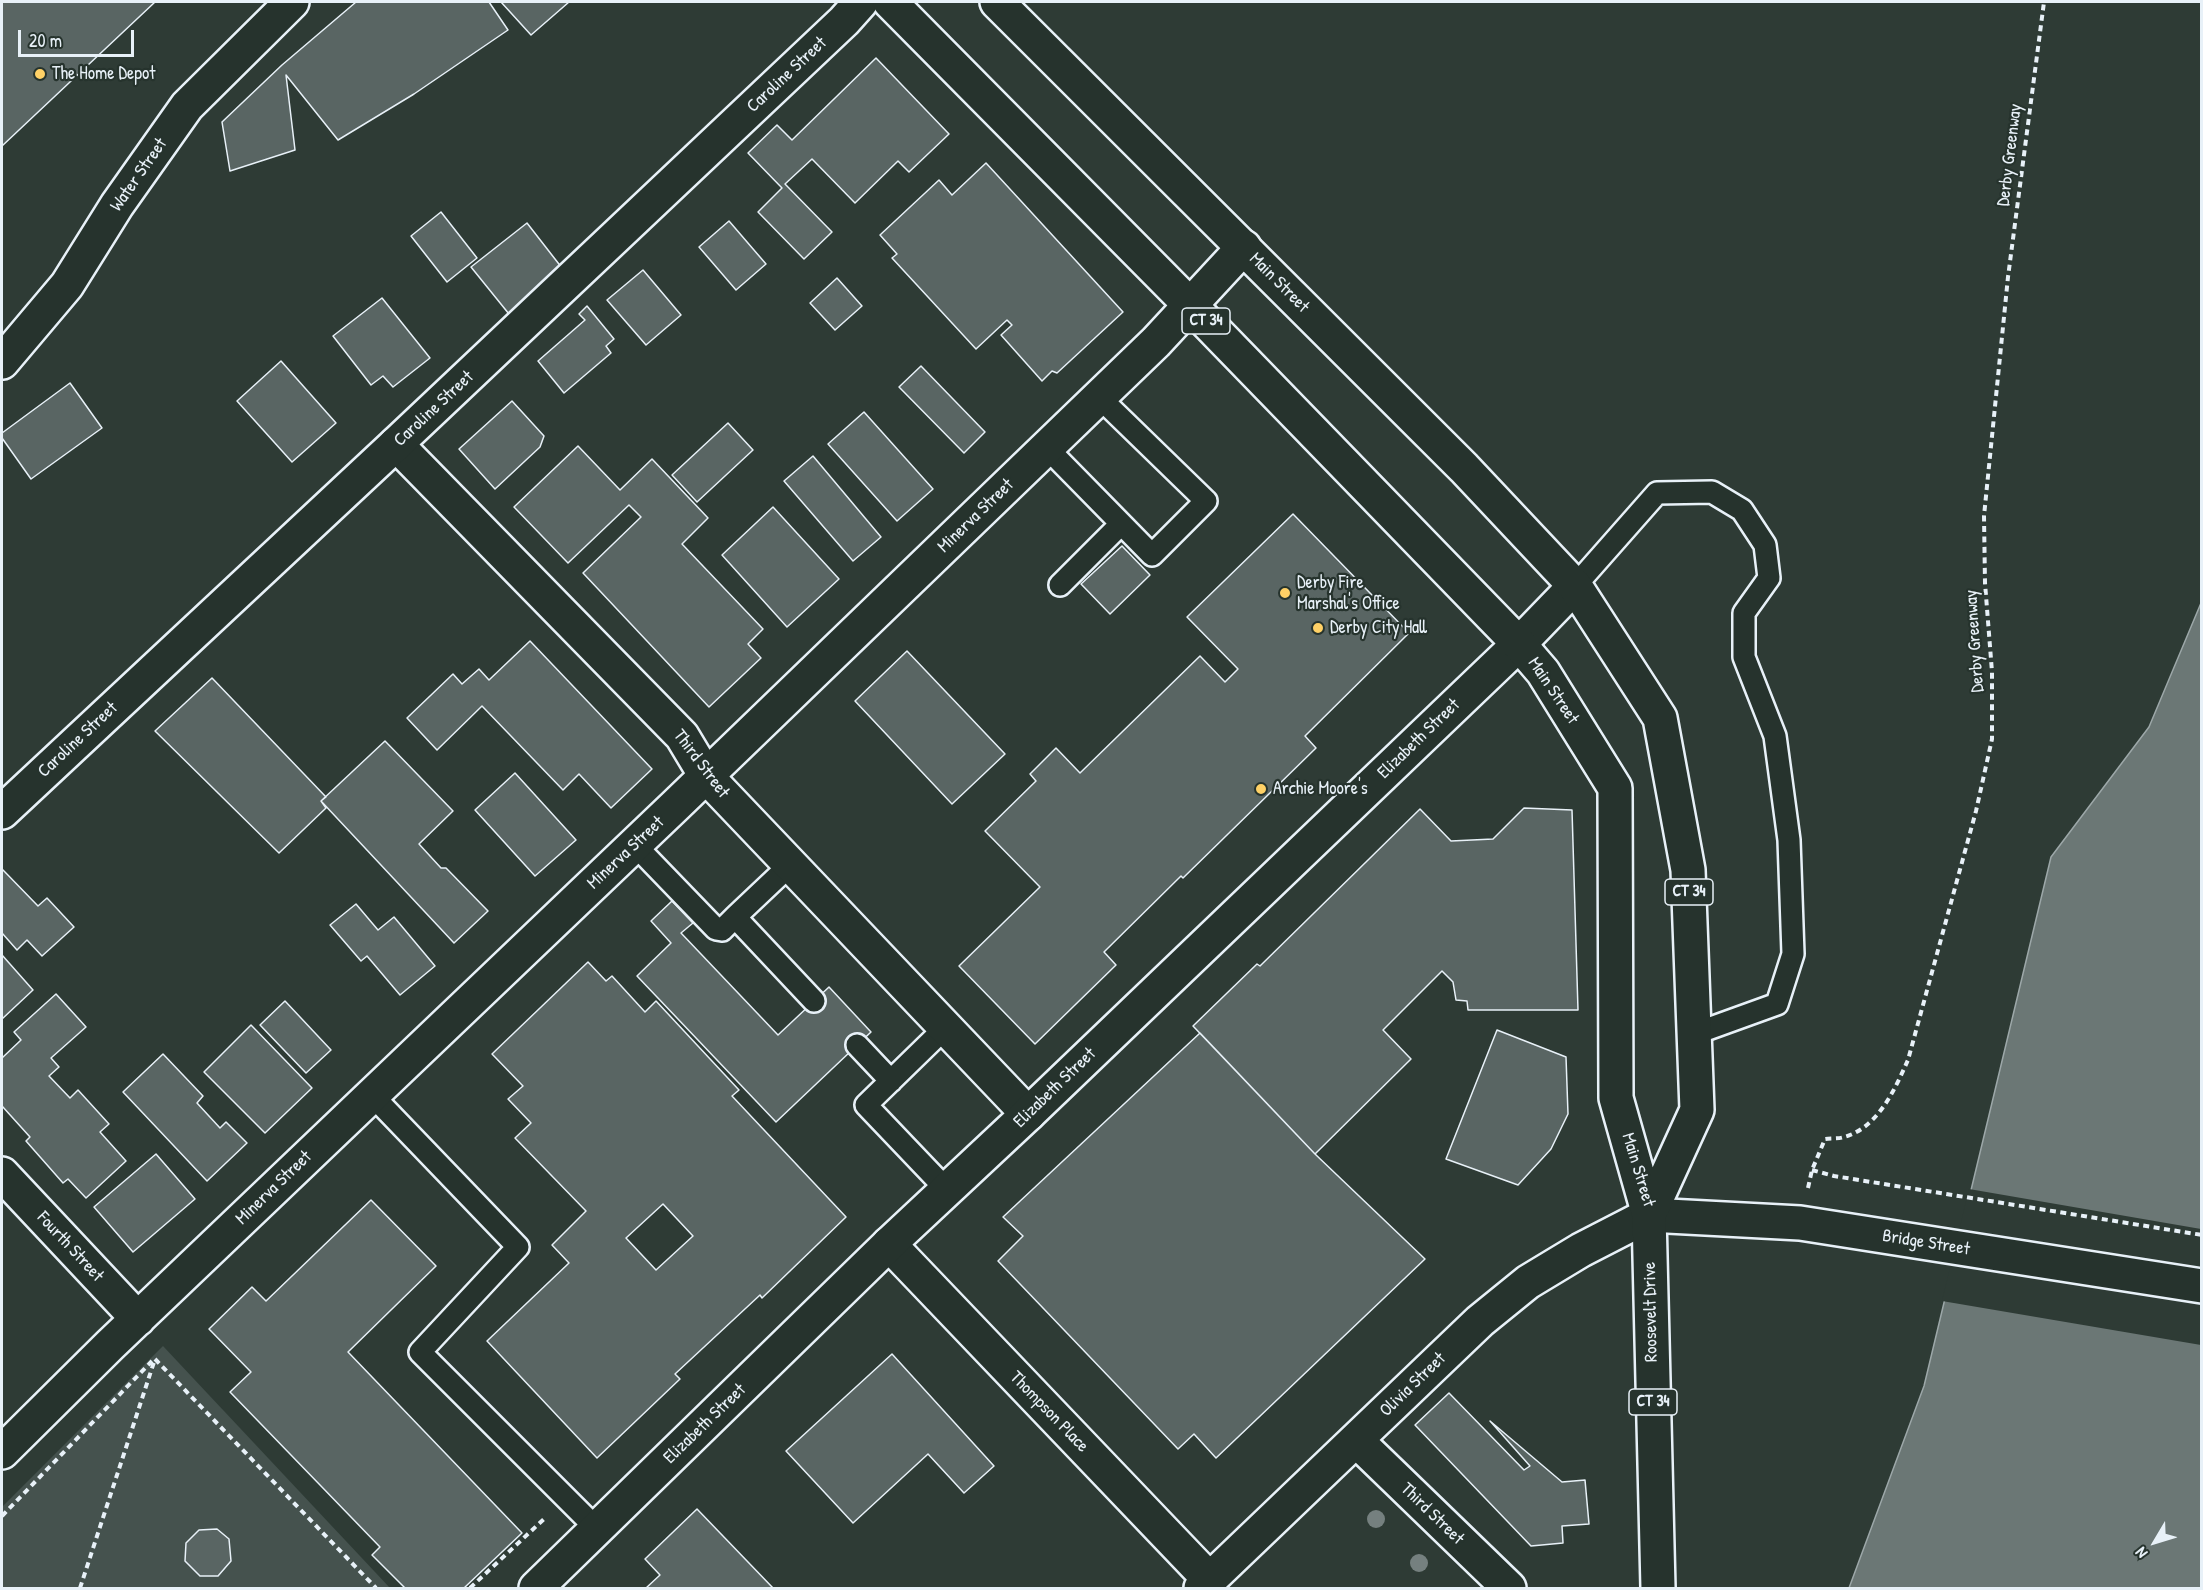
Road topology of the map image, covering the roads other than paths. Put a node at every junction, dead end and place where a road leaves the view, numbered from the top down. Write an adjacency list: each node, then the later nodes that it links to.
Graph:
1 (292, 2): 7 (main road, Water Street)
2 (861, 2): 9 (main road, Caroline Street)
3 (890, 2): 6 (main road, Main Street / CT 34)
4 (997, 2): 5 (main road, Main Street / CT 34)
5 (1244, 247): 6 (main road, Minerva Street); 13 (main road, Main Street / CT 34)
6 (1190, 305): 8 (main road, Minerva Street); 14 (main road, Main Street / CT 34)
7 (2, 362)
8 (1099, 397): 10 (main road, Minerva Street); 11 (lane)
9 (396, 444): 15 (main road, Third Street); 16 (main road, Caroline Street)
10 (1047, 448): 11 (lane); 15 (main road, Minerva Street)
11 (1122, 524): 12 (lane)
12 (1060, 585)
13 (1575, 586): 14 (main road, Elizabeth Street); 22 (main road, Main Street / CT 34); 22 (lane)
14 (1519, 644): 26 (main road, Elizabeth Street); 29 (main road, Main Street / CT 34)
15 (706, 776): 17 (main road, Minerva Street); 18 (main road, Third Street)
16 (2, 812)
17 (634, 844): 19 (lane); 25 (main road, Minerva Street)
18 (790, 866): 19 (lane); 21 (main road, Third Street)
19 (735, 917): 20 (lane)
20 (814, 1001)
21 (945, 1028): 24 (lane); 26 (main road, Third Street)
22 (1694, 1034): 29 (main road, Main Street / CT 34)
23 (857, 1045): 24 (lane)
24 (891, 1081): 28 (lane)
25 (371, 1094): 32 (main road, Minerva Street); 35 (lane)
26 (1028, 1114): 28 (main road, Elizabeth Street)
27 (2, 1174): 32 (main road, Fourth Street)
28 (947, 1190): 30 (main road, Elizabeth Street)
29 (1649, 1215): 31 (main road, Bridge Street); 33 (main road, Olivia Street); 39 (main road, Roosevelt Drive / CT 34)
30 (889, 1244): 35 (main road, Elizabeth Street); 36 (main road, Thompson Place)
31 (2202, 1286)
32 (138, 1319): 34 (main road, Minerva Street)
33 (1356, 1440): 36 (main road, Olivia Street); 38 (main road, Third Street)
34 (2, 1452)
35 (597, 1529): 37 (main road, Elizabeth Street)
36 (1205, 1584)
37 (536, 1588)
38 (1509, 1588)
39 (1658, 1588)

